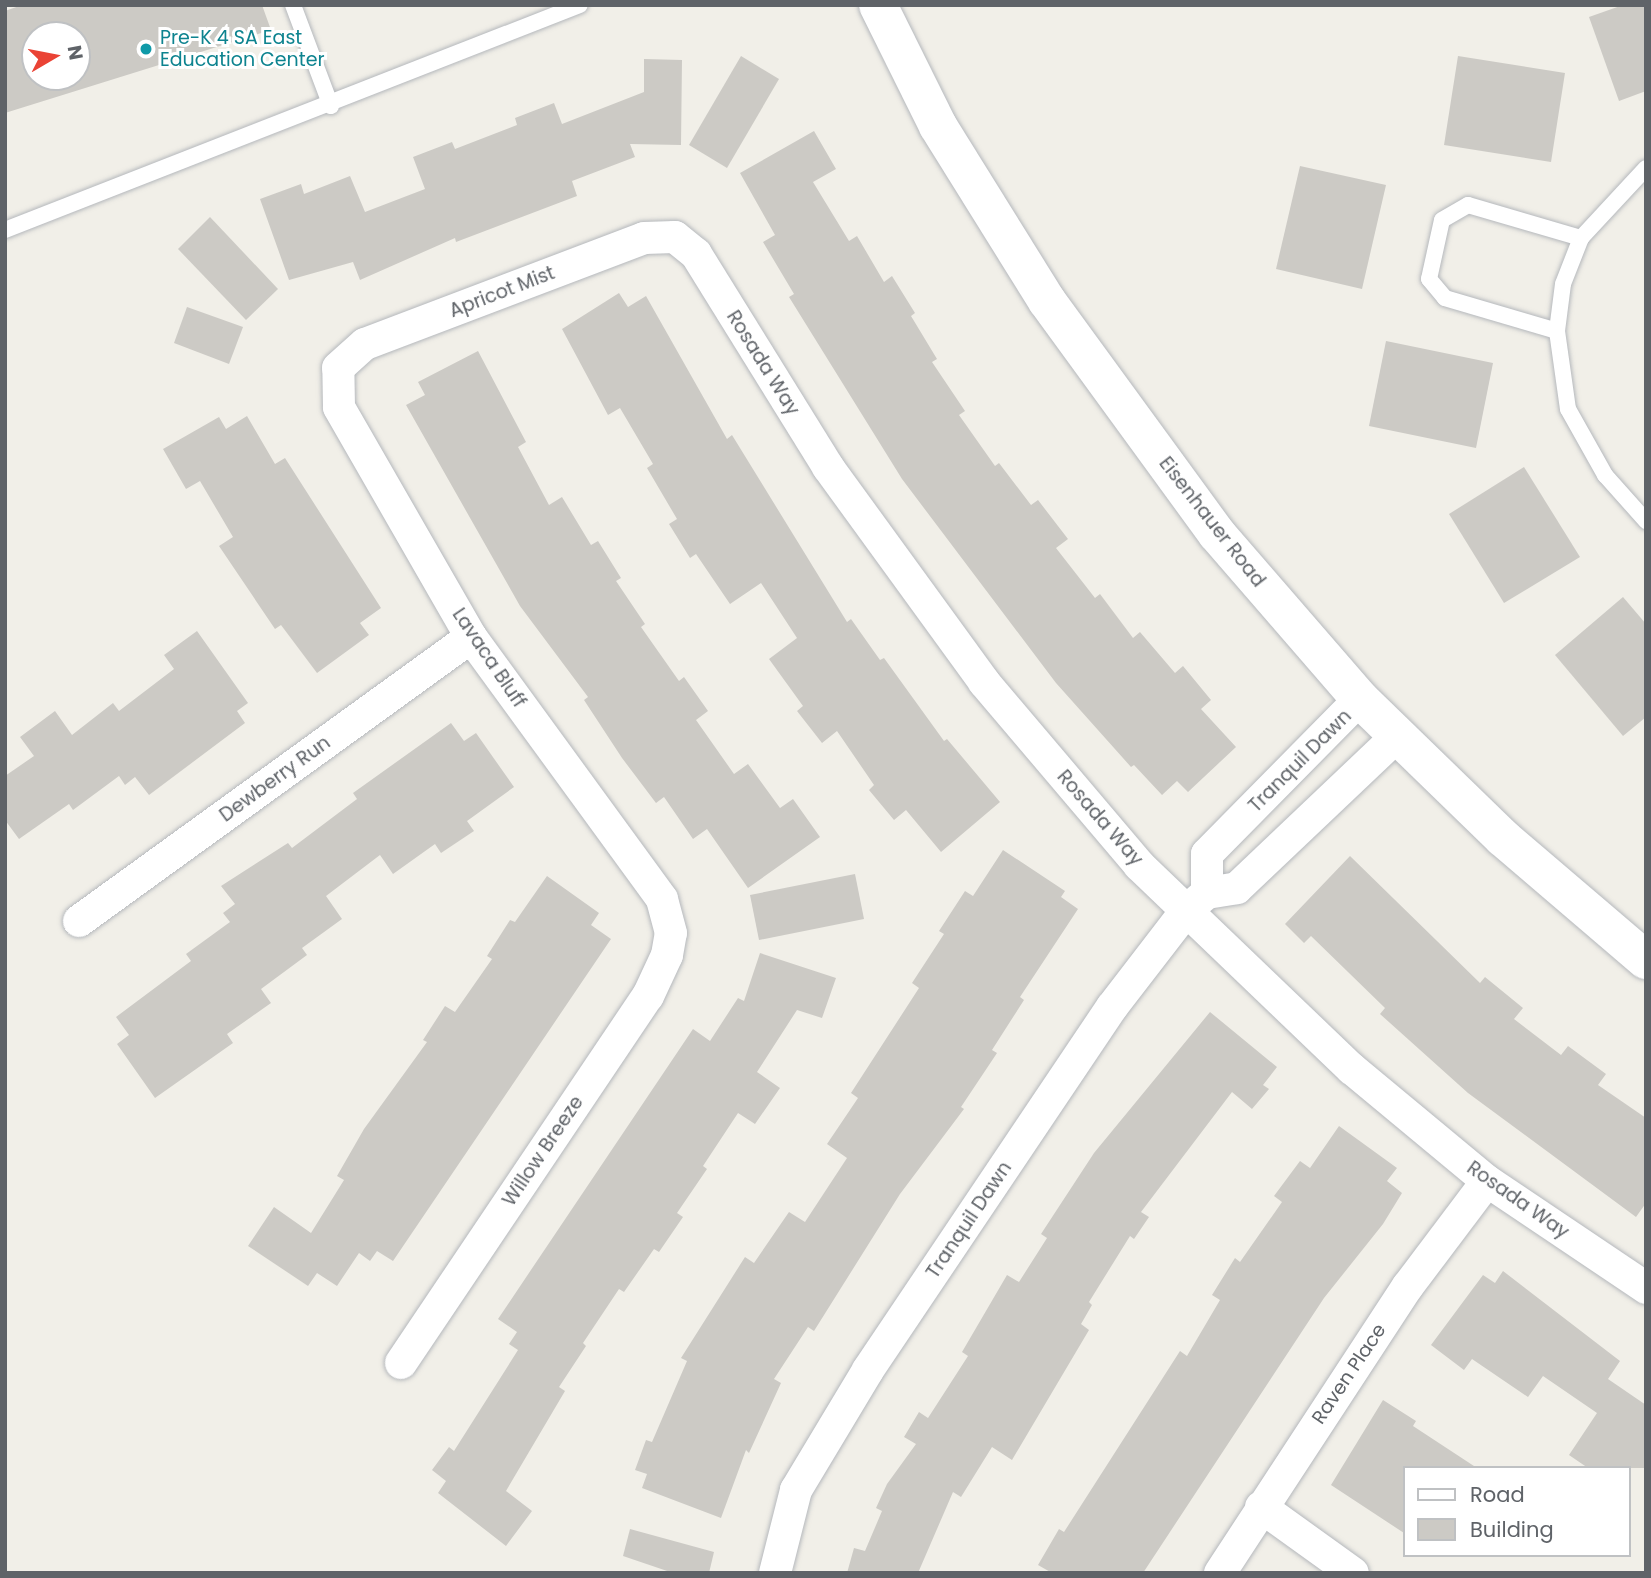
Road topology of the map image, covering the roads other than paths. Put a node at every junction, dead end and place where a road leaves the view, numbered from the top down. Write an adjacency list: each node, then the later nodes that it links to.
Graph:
1 (293, 5): 4 (lane)
2 (580, 5): 4 (lane)
3 (878, 5): 13 (main road, Eisenhauer Road)
4 (331, 106): 6 (lane)
5 (1646, 168): 8 (lane)
6 (5, 230)
7 (675, 237): 10 (street, Apricot Mist); 15 (street, Rosada Way)
8 (1581, 238): 9 (lane); 9 (lane)
9 (1557, 331): 11 (lane)
10 (338, 368): 12 (street, Lavaca Bluff)
11 (1646, 521)
12 (471, 638): 16 (street, Dewberry Run); 17 (street, Lavaca Bluff)
13 (1360, 699): 14 (main road, Eisenhauer Road); 15 (street, Tranquil Dawn)
14 (1398, 736): 15 (street); 18 (main road, Eisenhauer Road)
15 (1196, 902): 19 (street, Rosada Way); 23 (street, Tranquil Dawn)
16 (79, 921)
17 (671, 933): 21 (street, Willow Breeze)
18 (1646, 960)
19 (1487, 1181): 20 (street, Rosada Way); 22 (street, Raven Place)
20 (1646, 1288)
21 (401, 1363)
22 (1261, 1507): 24 (street, Raven Place); 25 (street)
23 (775, 1573)
24 (1220, 1573)
25 (1353, 1573)

